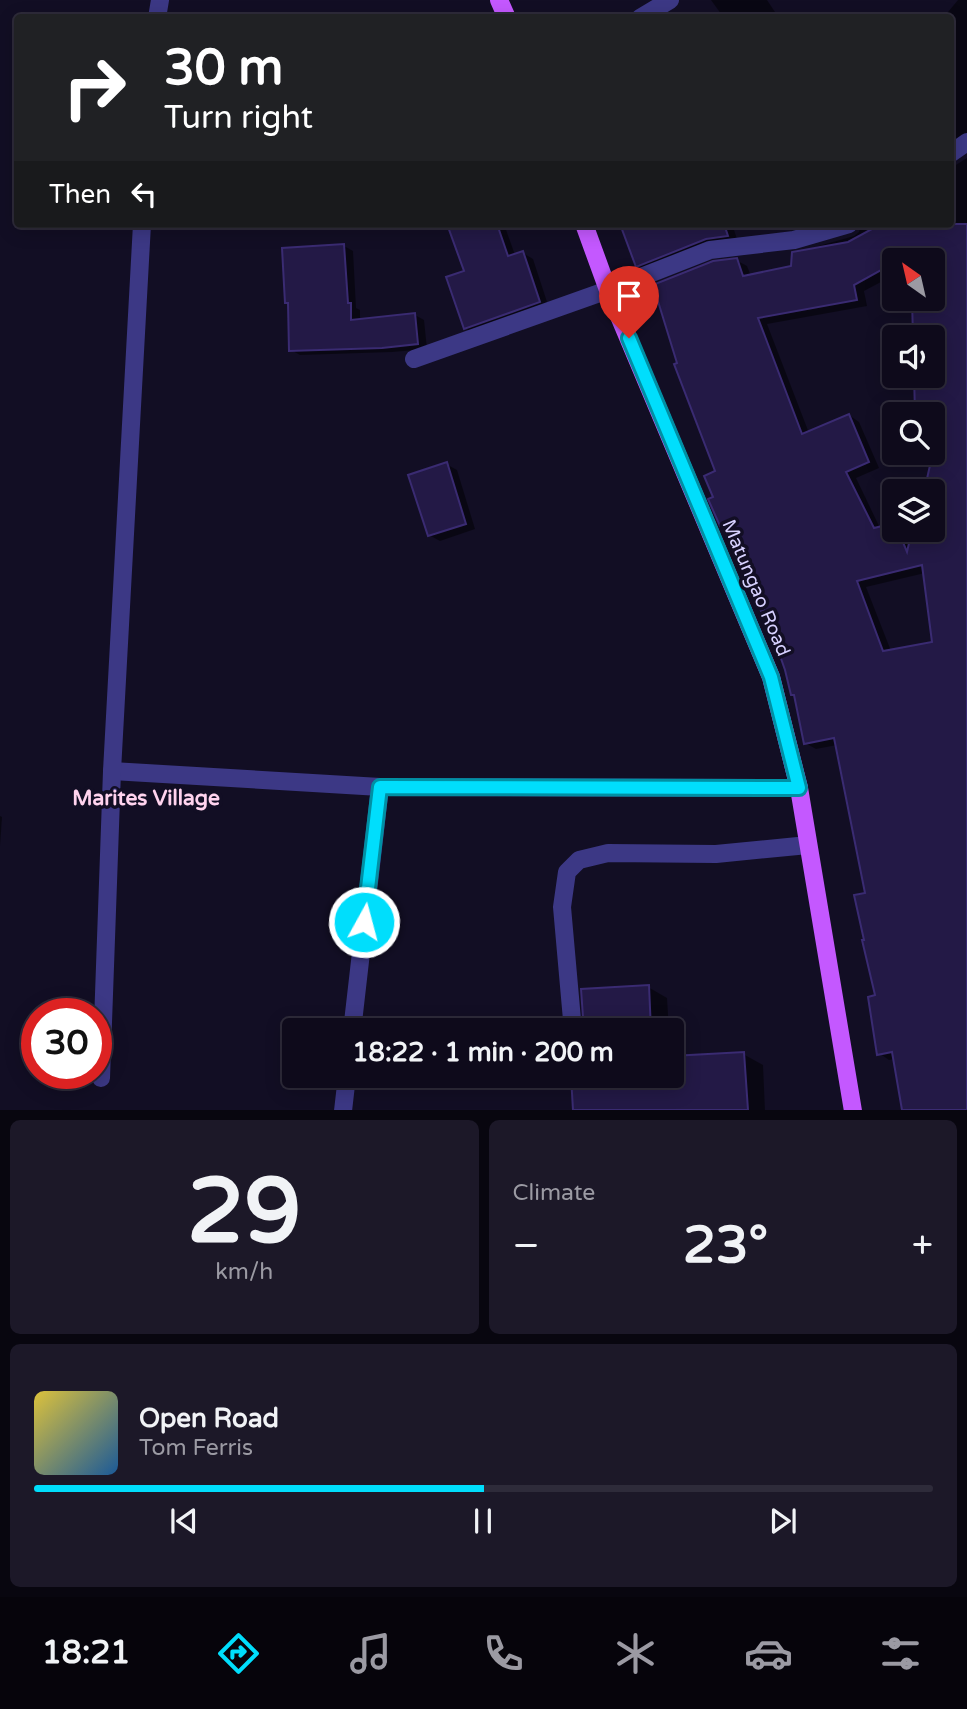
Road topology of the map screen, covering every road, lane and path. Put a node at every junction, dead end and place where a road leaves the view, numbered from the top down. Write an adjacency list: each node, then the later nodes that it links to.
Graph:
1 (670, 0): 2 (street)
2 (647, 14)
3 (142, 228): 8 (street)
4 (585, 228): 6 (main road, Matungao Road)
5 (835, 228): 6 (street)
6 (608, 290): 7 (street); 10 (main road, Matungao Road)
7 (415, 359)
8 (113, 771): 9 (street); 12 (street)
9 (380, 787): 10 (street); 13 (street)
10 (799, 788): 11 (main road, Matungao Road)
11 (808, 845): 14 (street); 17 (main road, Matungao Road)
12 (104, 998)
13 (353, 1018)
14 (572, 1018)
15 (346, 1088): 16 (street)
16 (343, 1110)
17 (853, 1110)

